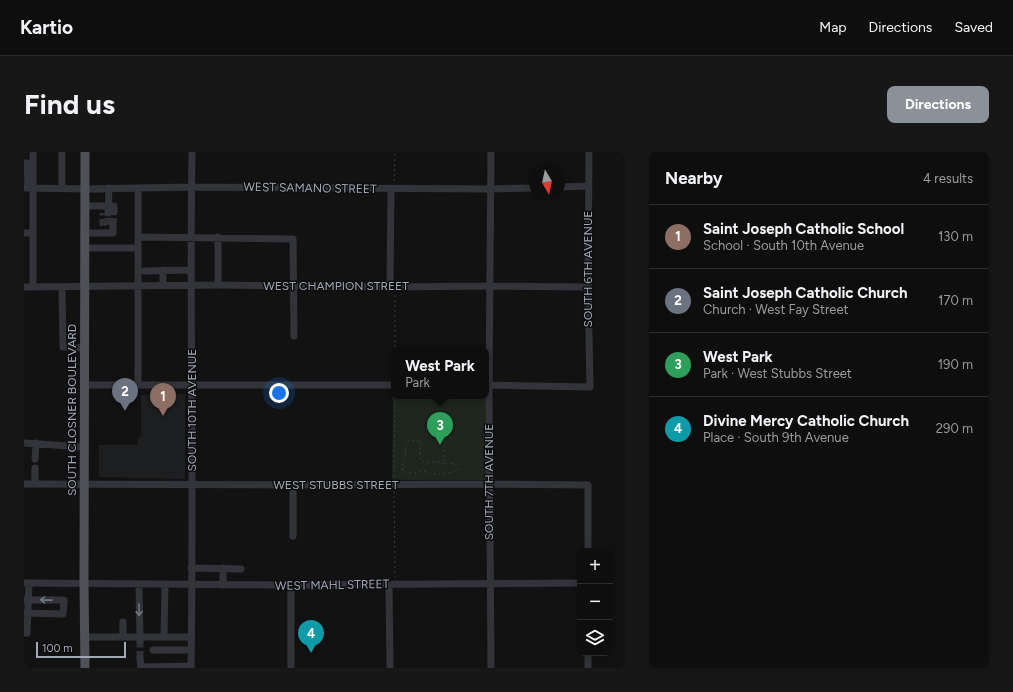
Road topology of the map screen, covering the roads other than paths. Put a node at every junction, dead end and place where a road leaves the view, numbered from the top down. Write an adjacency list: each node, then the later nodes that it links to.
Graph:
1 (33, 152): 12 (street)
2 (62, 152): 13 (street)
3 (85, 152): 17 (main road, SOUTH CLOSNER BOULEVARD)
4 (192, 152): 10 (street, SOUTH 10TH AVENUE)
5 (491, 152): 18 (street, SOUTH 7TH AVENUE)
6 (589, 152): 9 (street, SOUTH 6TH AVENUE)
7 (24, 163): 12 (street)
8 (393, 186): 10 (street, WEST SAMANO STREET); 18 (street, WEST SAMANO STREET); 42 (street)
9 (588, 186): 11 (street); 43 (street, SOUTH 6TH AVENUE)
10 (191, 187): 15 (street, WEST SAMANO STREET); 25 (street, SOUTH 10TH AVENUE)
11 (565, 187)
12 (28, 188): 13 (street, WEST SAMANO STREET); 22 (street)
13 (62, 188): 17 (street, WEST SAMANO STREET)
14 (109, 188): 15 (street, WEST SAMANO STREET); 17 (street, WEST SAMANO STREET); 19 (street)
15 (138, 188): 24 (street)
16 (529, 188): 18 (street, WEST SAMANO STREET)
17 (86, 189): 19 (main road, SOUTH CLOSNER BOULEVARD)
18 (491, 189): 37 (street, SOUTH 7TH AVENUE)
19 (85, 206): 23 (main road, SOUTH CLOSNER BOULEVARD)
20 (107, 229): 23 (street)
21 (24, 233): 22 (street)
22 (33, 233): 39 (street)
23 (85, 233): 28 (main road, SOUTH CLOSNER BOULEVARD)
24 (138, 237): 25 (street); 27 (street)
25 (190, 237): 26 (street); 30 (street, SOUTH 10TH AVENUE)
26 (218, 237): 32 (street); 36 (street)
27 (125, 247): 28 (street); 33 (street)
28 (85, 248): 41 (main road, SOUTH CLOSNER BOULEVARD)
29 (163, 270): 30 (street); 31 (street); 34 (street)
30 (191, 270): 35 (street, SOUTH 10TH AVENUE)
31 (144, 271)
32 (218, 285): 35 (street, WEST CHAMPION STREET); 36 (street, WEST CHAMPION STREET)
33 (138, 286): 34 (street, WEST CHAMPION STREET); 41 (street, WEST CHAMPION STREET); 47 (street)
34 (163, 286): 35 (street, WEST CHAMPION STREET)
35 (192, 286): 48 (street, SOUTH 10TH AVENUE)
36 (293, 286): 42 (street, WEST CHAMPION STREET); 44 (street)
37 (490, 286): 42 (street, WEST CHAMPION STREET); 43 (street, WEST CHAMPION STREET); 45 (street, SOUTH 7TH AVENUE)
38 (24, 287): 39 (street, WEST CHAMPION STREET)
39 (33, 287): 40 (street, WEST CHAMPION STREET)
40 (62, 287): 41 (street, WEST CHAMPION STREET); 46 (street)
41 (84, 287): 46 (main road, SOUTH CLOSNER BOULEVARD)
42 (390, 287)
43 (588, 287): 50 (street, SOUTH 6TH AVENUE)
44 (294, 336)
45 (488, 347)
46 (84, 348): 51 (main road, SOUTH CLOSNER BOULEVARD)
47 (138, 385): 48 (street); 51 (street)
48 (192, 385): 49 (street); 62 (street, SOUTH 10TH AVENUE)
49 (391, 385)
50 (489, 385)
51 (84, 386): 55 (main road, SOUTH CLOSNER BOULEVARD)
52 (487, 399): 61 (street, SOUTH 7TH AVENUE)
53 (24, 443): 54 (street)
54 (36, 444): 55 (street); 56 (street)
55 (84, 447): 60 (main road, SOUTH CLOSNER BOULEVARD)
56 (35, 459)
57 (35, 468): 59 (street)
58 (24, 484): 59 (street, WEST STUBBS STREET)
59 (35, 484): 60 (street, WEST STUBBS STREET)
60 (84, 484): 62 (street, WEST STUBBS STREET); 70 (main road, SOUTH CLOSNER BOULEVARD)
61 (489, 484): 63 (street, WEST STUBBS STREET); 65 (street, WEST STUBBS STREET); 76 (street, SOUTH 7TH AVENUE)
62 (192, 485): 63 (street, WEST STUBBS STREET); 66 (street, SOUTH 10TH AVENUE)
63 (293, 485): 64 (street)
64 (293, 536)
65 (588, 548)
66 (191, 568): 67 (street); 74 (street, SOUTH 10TH AVENUE)
67 (223, 568): 68 (street); 77 (street)
68 (241, 569)
69 (26, 583): 70 (street, WEST MAHL STREET); 79 (street)
70 (84, 583): 72 (street, WEST MAHL STREET); 84 (main road, SOUTH CLOSNER BOULEVARD)
71 (577, 583): 76 (street, WEST MAHL STREET)
72 (139, 584): 73 (street, WEST MAHL STREET); 87 (street, one-way to 87)
73 (165, 584): 74 (street, WEST MAHL STREET); 85 (street)
74 (191, 584): 77 (street, WEST MAHL STREET); 86 (street, SOUTH 10TH AVENUE)
75 (389, 584): 76 (street, WEST MAHL STREET); 78 (street, WEST MAHL STREET); 96 (street)
76 (490, 584): 97 (street, SOUTH 7TH AVENUE)
77 (222, 585): 78 (street, WEST MAHL STREET)
78 (291, 585): 95 (street)
79 (26, 600): 80 (street); 80 (street, one-way to 79)
80 (26, 613): 82 (street)
81 (123, 622): 83 (street)
82 (24, 633)
83 (123, 636): 84 (street); 87 (street)
84 (85, 637): 93 (main road, SOUTH CLOSNER BOULEVARD)
85 (164, 637): 86 (street); 87 (street)
86 (191, 637): 89 (street, SOUTH 10TH AVENUE)
87 (140, 639)
88 (153, 650): 89 (street)
89 (191, 650): 92 (street, SOUTH 10TH AVENUE)
90 (588, 656): 98 (street)
91 (140, 658): 94 (street)
92 (191, 667): 94 (street)
93 (85, 668)
94 (140, 668)
95 (291, 668)
96 (390, 668)
97 (491, 668)
98 (588, 668)

